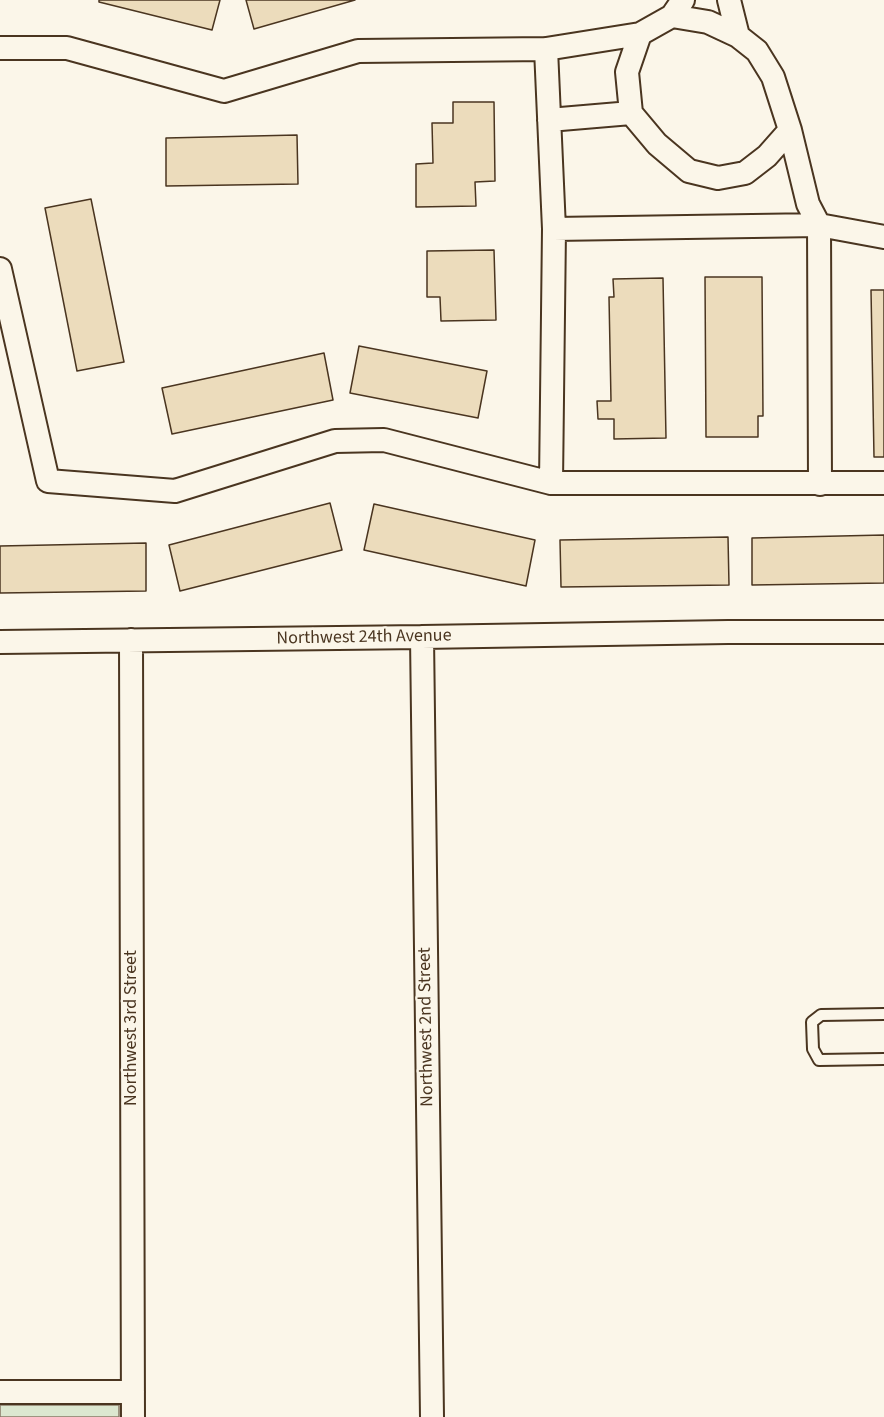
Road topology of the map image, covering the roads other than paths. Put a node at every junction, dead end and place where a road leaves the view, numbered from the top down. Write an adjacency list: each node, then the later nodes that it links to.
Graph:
1 (729, 0): 4 (street)
2 (677, 8): 3 (street); 4 (street)
3 (640, 34): 6 (street); 7 (street)
4 (738, 36): 9 (street)
5 (0, 48): 6 (street)
6 (546, 49): 8 (street)
7 (630, 113): 8 (street); 9 (street)
8 (549, 120): 11 (street)
9 (790, 130): 10 (street)
10 (819, 225): 11 (street); 12 (street); 16 (street)
11 (554, 229): 14 (street)
12 (884, 237)
13 (0, 269): 14 (street)
14 (551, 483): 16 (street)
15 (884, 483): 16 (street)
16 (820, 484)
17 (884, 632): 18 (street, Northwest 24th Avenue)
18 (422, 637): 19 (street, Northwest 24th Avenue); 26 (street, Northwest 2nd Street)
19 (131, 640): 20 (street, Northwest 24th Avenue); 24 (street, Northwest 3rd Street)
20 (0, 642)
21 (884, 1014): 22 (lane)
22 (884, 1059)
23 (0, 1392): 24 (street)
24 (133, 1392): 25 (street, Northwest 3rd Street)
25 (133, 1417)
26 (432, 1417)

